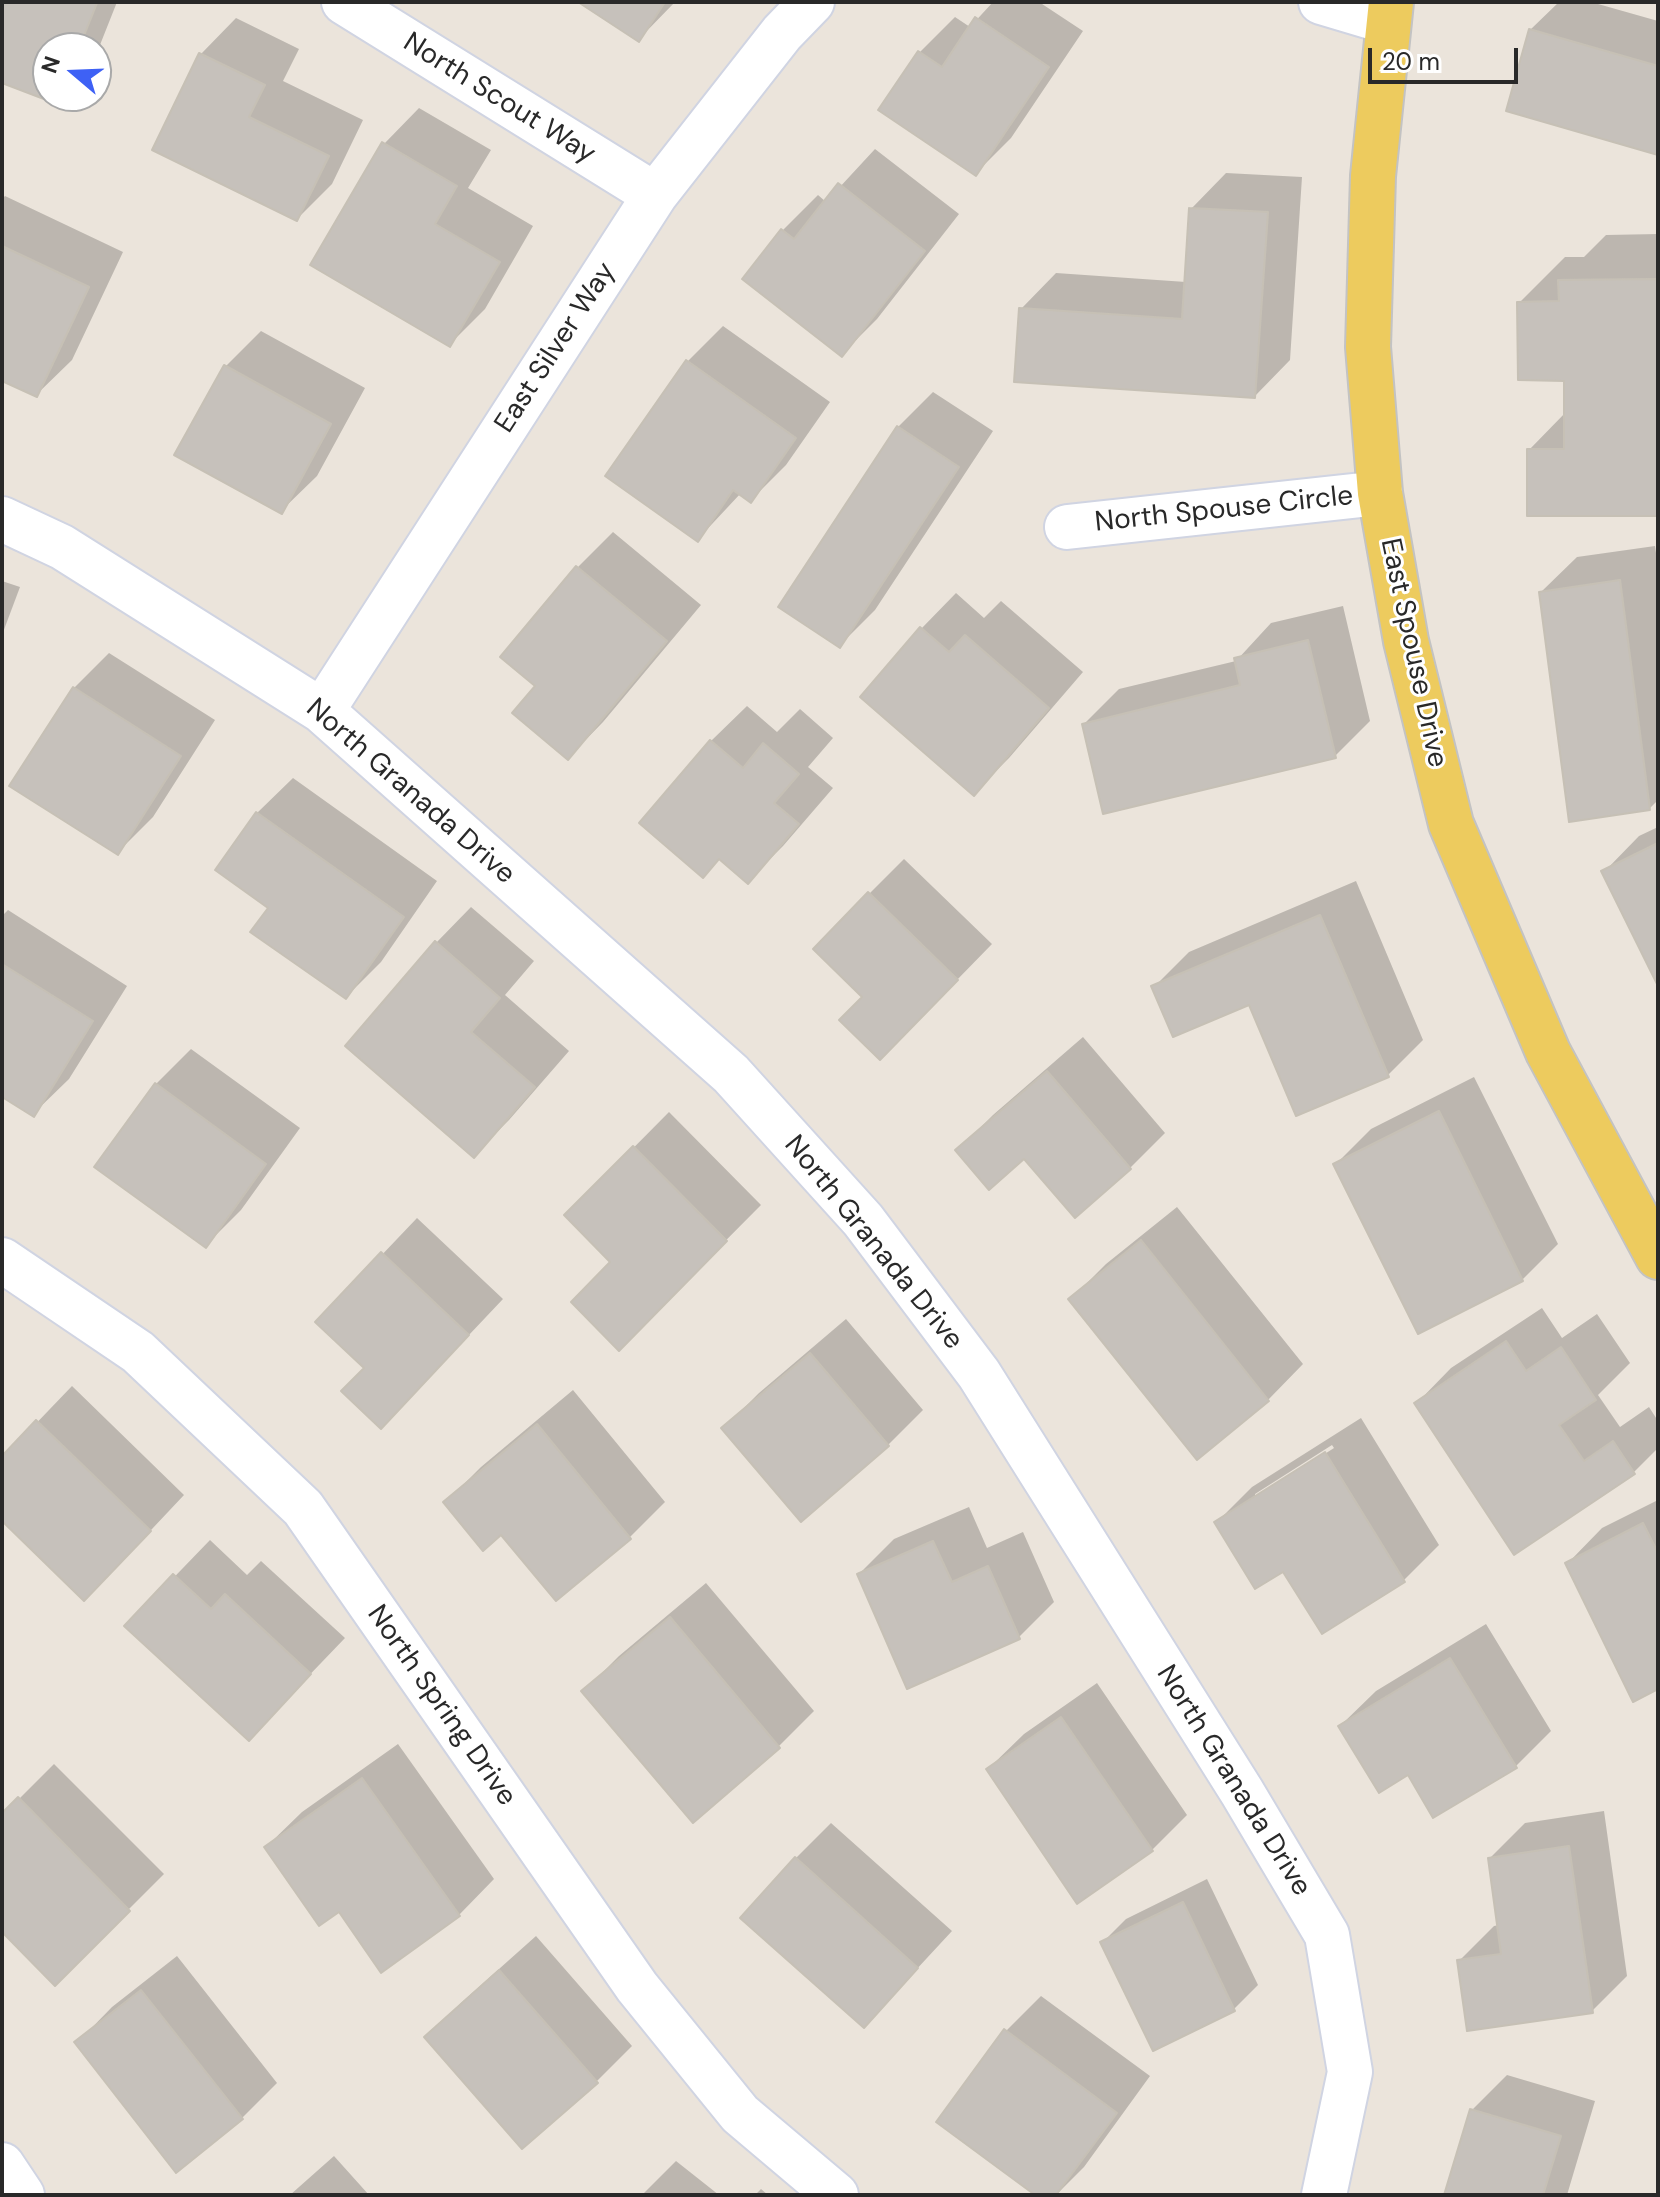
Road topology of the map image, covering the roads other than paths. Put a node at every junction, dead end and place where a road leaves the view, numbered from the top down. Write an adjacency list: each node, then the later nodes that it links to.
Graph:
1 (344, 2): 5 (street, North Scout Way)
2 (812, 2): 5 (street, East Silver Way)
3 (1321, 2): 4 (street)
4 (1389, 12): 6 (main road, East Spouse Drive)
5 (655, 195): 9 (street, East Silver Way)
6 (1380, 493): 8 (street, North Spouse Circle); 10 (main road, East Spouse Drive)
7 (2, 519): 9 (street, North Granada Drive)
8 (1067, 527)
9 (322, 711): 15 (street, North Granada Drive)
10 (1658, 1257)
11 (2, 1260): 14 (street, North Spring Drive)
12 (2, 2165): 13 (street)
13 (22, 2195)
14 (836, 2195)
15 (1324, 2195)

